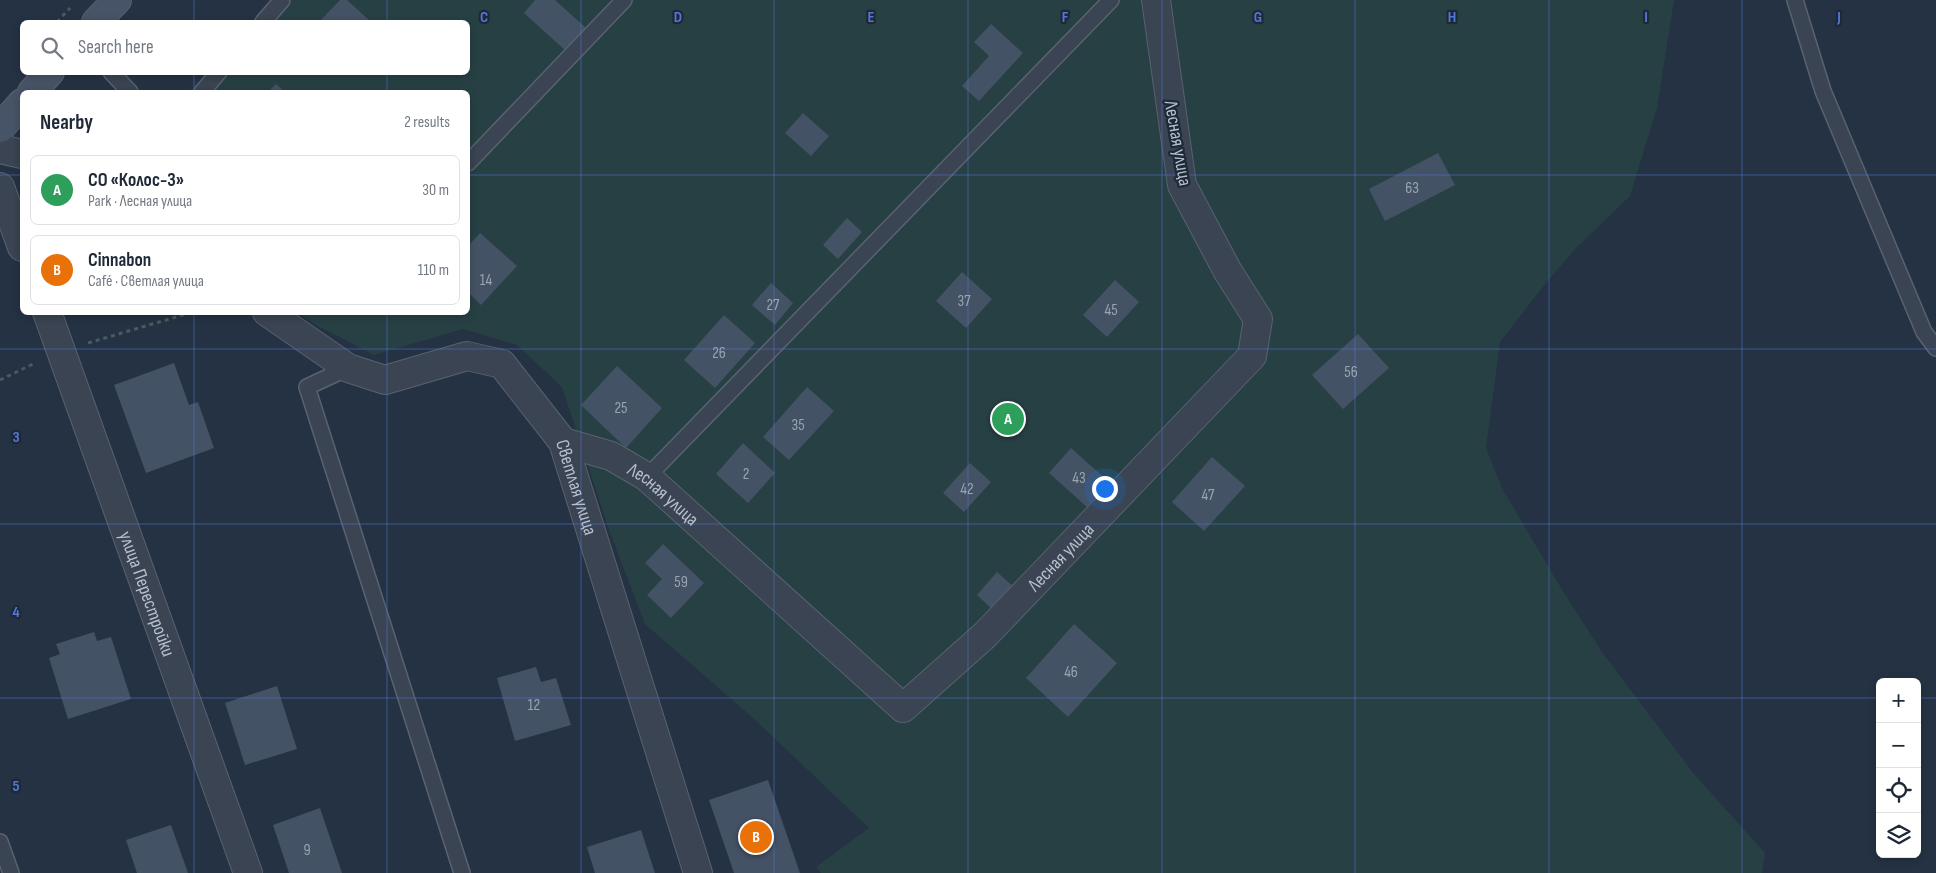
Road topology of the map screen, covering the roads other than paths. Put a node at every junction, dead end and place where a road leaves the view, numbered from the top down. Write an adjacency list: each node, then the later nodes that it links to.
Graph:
1 (117, 0): 7 (street)
2 (282, 0): 8 (lane)
3 (624, 0): 19 (lane)
4 (1111, 0): 27 (lane)
5 (1156, 0): 27 (street, Лесная улица)
6 (1795, 0): 24 (lane)
7 (98, 20)
8 (265, 20)
9 (47, 75): 12 (street)
10 (114, 75): 13 (lane)
11 (216, 75): 14 (lane)
12 (34, 90)
13 (128, 90)
14 (204, 90)
15 (20, 105): 16 (street)
16 (0, 128)
17 (0, 149): 18 (street)
18 (20, 154)
19 (470, 161)
20 (0, 187): 21 (street)
21 (20, 242)
22 (48, 315): 30 (street, улица Перестройки)
23 (271, 315): 25 (street, Светлая улица)
24 (1936, 348)
25 (348, 368): 26 (street, Светлая улица); 31 (lane)
26 (563, 442): 27 (street, Лесная улица); 32 (street, Светлая улица)
27 (647, 477)
28 (0, 842): 29 (lane)
29 (12, 873)
30 (248, 873)
31 (462, 873)
32 (698, 873)

